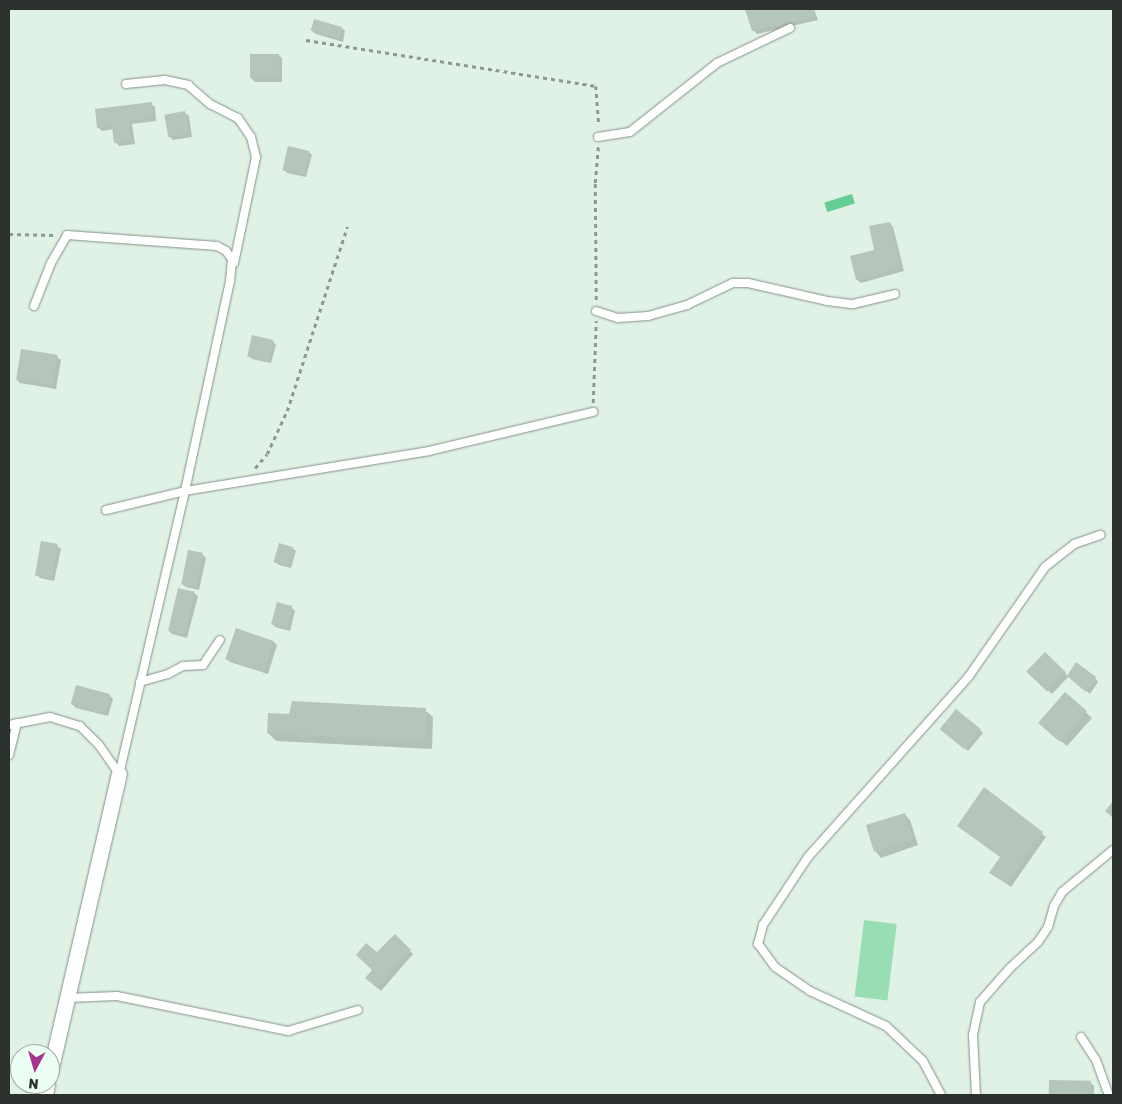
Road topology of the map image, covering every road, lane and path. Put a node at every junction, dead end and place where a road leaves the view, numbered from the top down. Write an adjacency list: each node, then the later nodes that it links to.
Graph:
1 (790, 28): 4 (lane)
2 (306, 40): 4 (path)
3 (126, 84): 8 (lane)
4 (598, 137): 11 (path)
5 (347, 227): 13 (path)
6 (9, 234): 7 (path)
7 (67, 235): 8 (lane); 10 (lane)
8 (232, 270): 14 (lane)
9 (895, 294): 11 (lane)
10 (34, 306)
11 (596, 311): 12 (path)
12 (593, 412): 13 (lane)
13 (245, 481): 14 (lane)
14 (184, 491): 15 (lane); 18 (lane)
15 (106, 510)
16 (1100, 535): 28 (lane)
17 (220, 640): 18 (lane)
18 (140, 682): 22 (lane)
19 (17, 723): 20 (lane); 21 (lane); 22 (lane)
20 (9, 725)
21 (9, 755)
22 (119, 774): 24 (street)
23 (1113, 850): 29 (lane)
24 (67, 998): 25 (lane); 27 (street)
25 (358, 1010)
26 (1081, 1037): 30 (lane)
27 (56, 1044)
28 (941, 1095)
29 (976, 1095)
30 (1109, 1095)

